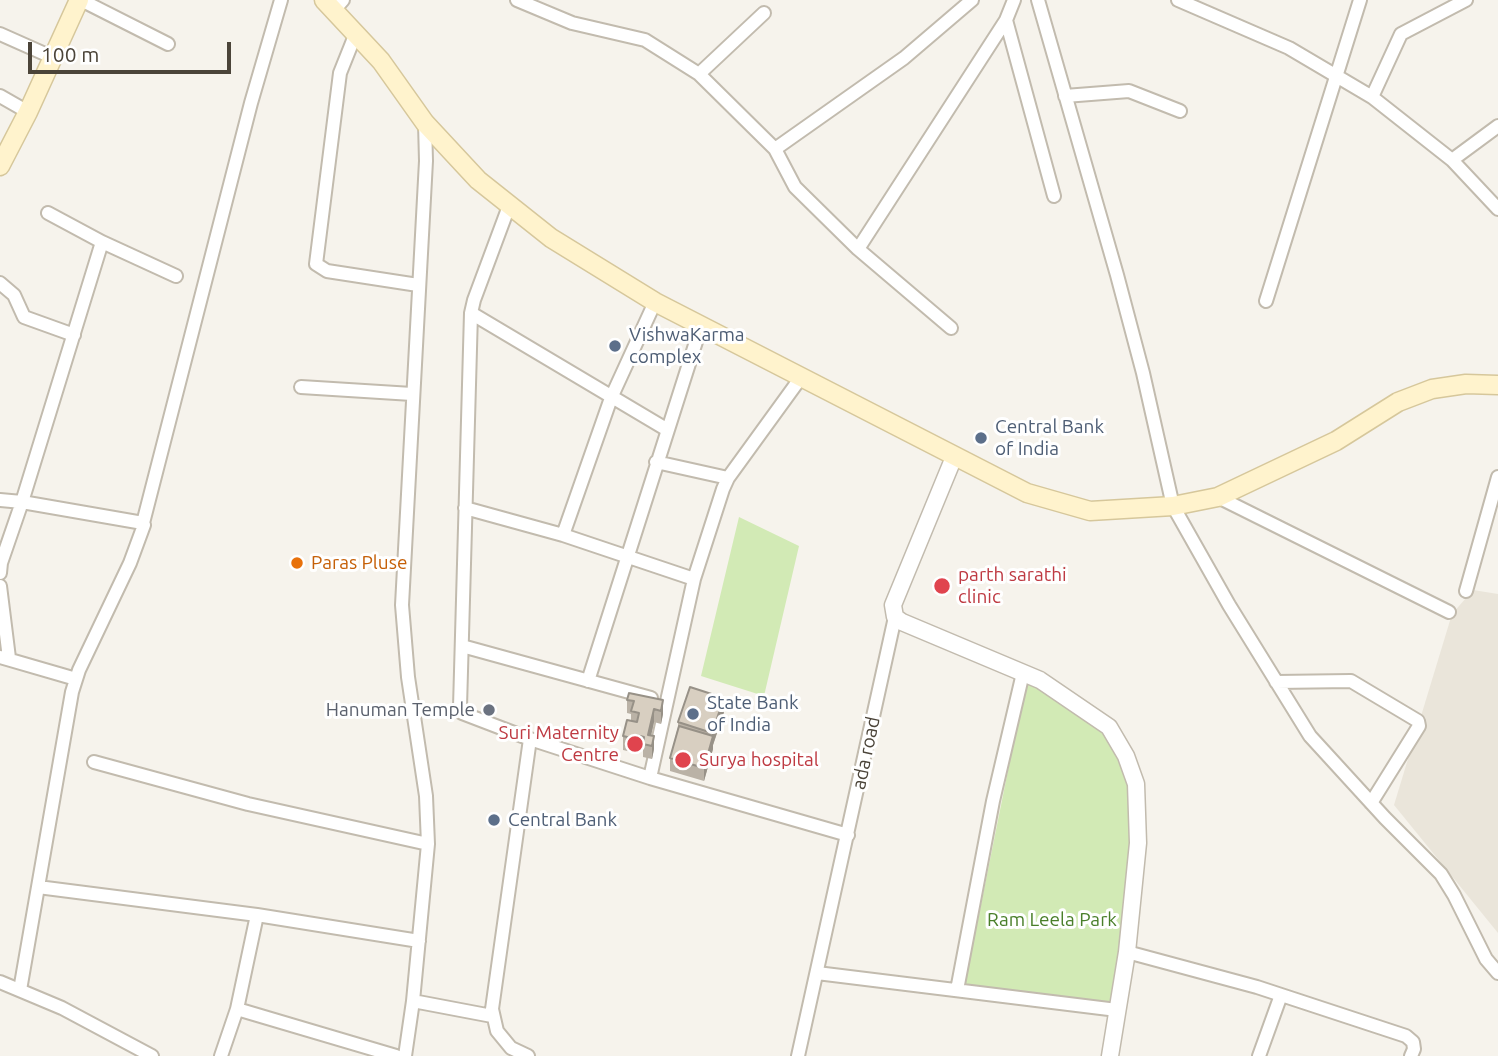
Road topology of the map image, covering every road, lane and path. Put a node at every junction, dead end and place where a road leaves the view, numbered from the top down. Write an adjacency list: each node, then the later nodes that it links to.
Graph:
1 (80, 0): 15 (street); 16 (main road)
2 (281, 0): 59 (street)
3 (517, 0): 17 (street)
4 (972, 0): 26 (street)
5 (1014, 0): 12 (street)
6 (1038, 0): 20 (street)
7 (1178, 0): 18 (street)
8 (1360, 0): 18 (street)
9 (1466, 0): 21 (street)
10 (334, 3): 13 (main road)
11 (764, 13): 17 (street)
12 (1006, 20): 29 (street); 34 (street)
13 (356, 33): 24 (main road); 37 (street)
14 (0, 34): 16 (street)
15 (167, 44)
16 (54, 58): 23 (main road)
17 (699, 74): 26 (street)
18 (1338, 77): 21 (street); 38 (street)
19 (0, 96): 23 (street)
20 (1065, 96): 22 (street); 57 (street)
21 (1372, 97): 27 (street)
22 (1180, 111)
23 (29, 112): 28 (main road)
24 (425, 123): 30 (main road); 37 (street)
25 (1498, 126): 27 (street)
26 (775, 149): 34 (street)
27 (1452, 160): 31 (street)
28 (0, 166)
29 (1054, 196)
30 (509, 206): 39 (main road); 40 (street)
31 (1498, 209)
32 (48, 213): 33 (street)
33 (102, 242): 35 (street); 43 (street)
34 (858, 249): 42 (street)
35 (176, 276)
36 (0, 283): 43 (street)
37 (418, 285): 47 (street)
38 (1266, 301)
39 (655, 302): 41 (main road); 48 (street)
40 (471, 313): 48 (street); 58 (street)
41 (701, 326): 44 (main road); 49 (street)
42 (951, 328)
43 (74, 335): 56 (street)
44 (803, 376): 50 (main road); 53 (street)
45 (1498, 385): 54 (main road)
46 (301, 387): 47 (street)
47 (412, 394): 81 (street)
48 (611, 398): 49 (street); 60 (street)
49 (666, 429): 51 (street)
50 (954, 457): 57 (main road); 68 (street, ada road)
51 (656, 462): 53 (street); 61 (street)
52 (1498, 477): 66 (street)
53 (728, 478): 64 (street)
54 (1218, 497): 57 (main road); 67 (street)
55 (0, 500): 56 (street)
56 (22, 502): 59 (street); 62 (street)
57 (1173, 506): 74 (street)
58 (465, 508): 60 (street); 69 (street)
59 (136, 522): 72 (street)
60 (563, 535): 61 (street)
61 (627, 555): 64 (street); 73 (street)
62 (0, 563): 63 (street)
63 (0, 573)
64 (694, 579): 75 (street)
65 (0, 586): 70 (street)
66 (1466, 591)
67 (1449, 612)
68 (895, 617): 71 (street); 80 (street, ada road)
69 (462, 646): 73 (street); 76 (street)
70 (5, 657): 72 (street)
71 (1023, 673): 85 (street); 90 (street)
72 (66, 676): 82 (street)
73 (588, 681): 75 (street)
74 (1276, 682): 79 (street); 79 (street)
75 (668, 703): 78 (street)
76 (530, 739): 78 (street); 95 (street)
77 (94, 762): 81 (street)
78 (650, 778): 80 (street)
79 (1371, 803): 87 (street)
80 (848, 835): 86 (street, ada road)
81 (428, 844): 84 (street)
82 (38, 887): 83 (street); 89 (street)
83 (257, 915): 84 (street); 93 (street)
84 (419, 941): 92 (street)
85 (1127, 952): 91 (street); 94 (street)
86 (817, 973): 90 (street); 101 (street, ada road)
87 (1498, 973)
88 (1, 985): 89 (street)
89 (20, 990): 96 (street)
90 (957, 990): 94 (street)
91 (1281, 995): 103 (street); 104 (street)
92 (413, 1001): 95 (street); 99 (street)
93 (237, 1009): 97 (street); 98 (street)
94 (1118, 1010): 102 (street)
95 (492, 1016): 100 (street)
96 (152, 1056)
97 (221, 1056)
98 (397, 1056)
99 (405, 1056)
100 (528, 1056)
101 (798, 1056)
102 (1110, 1056)
103 (1259, 1056)
104 (1411, 1056)

